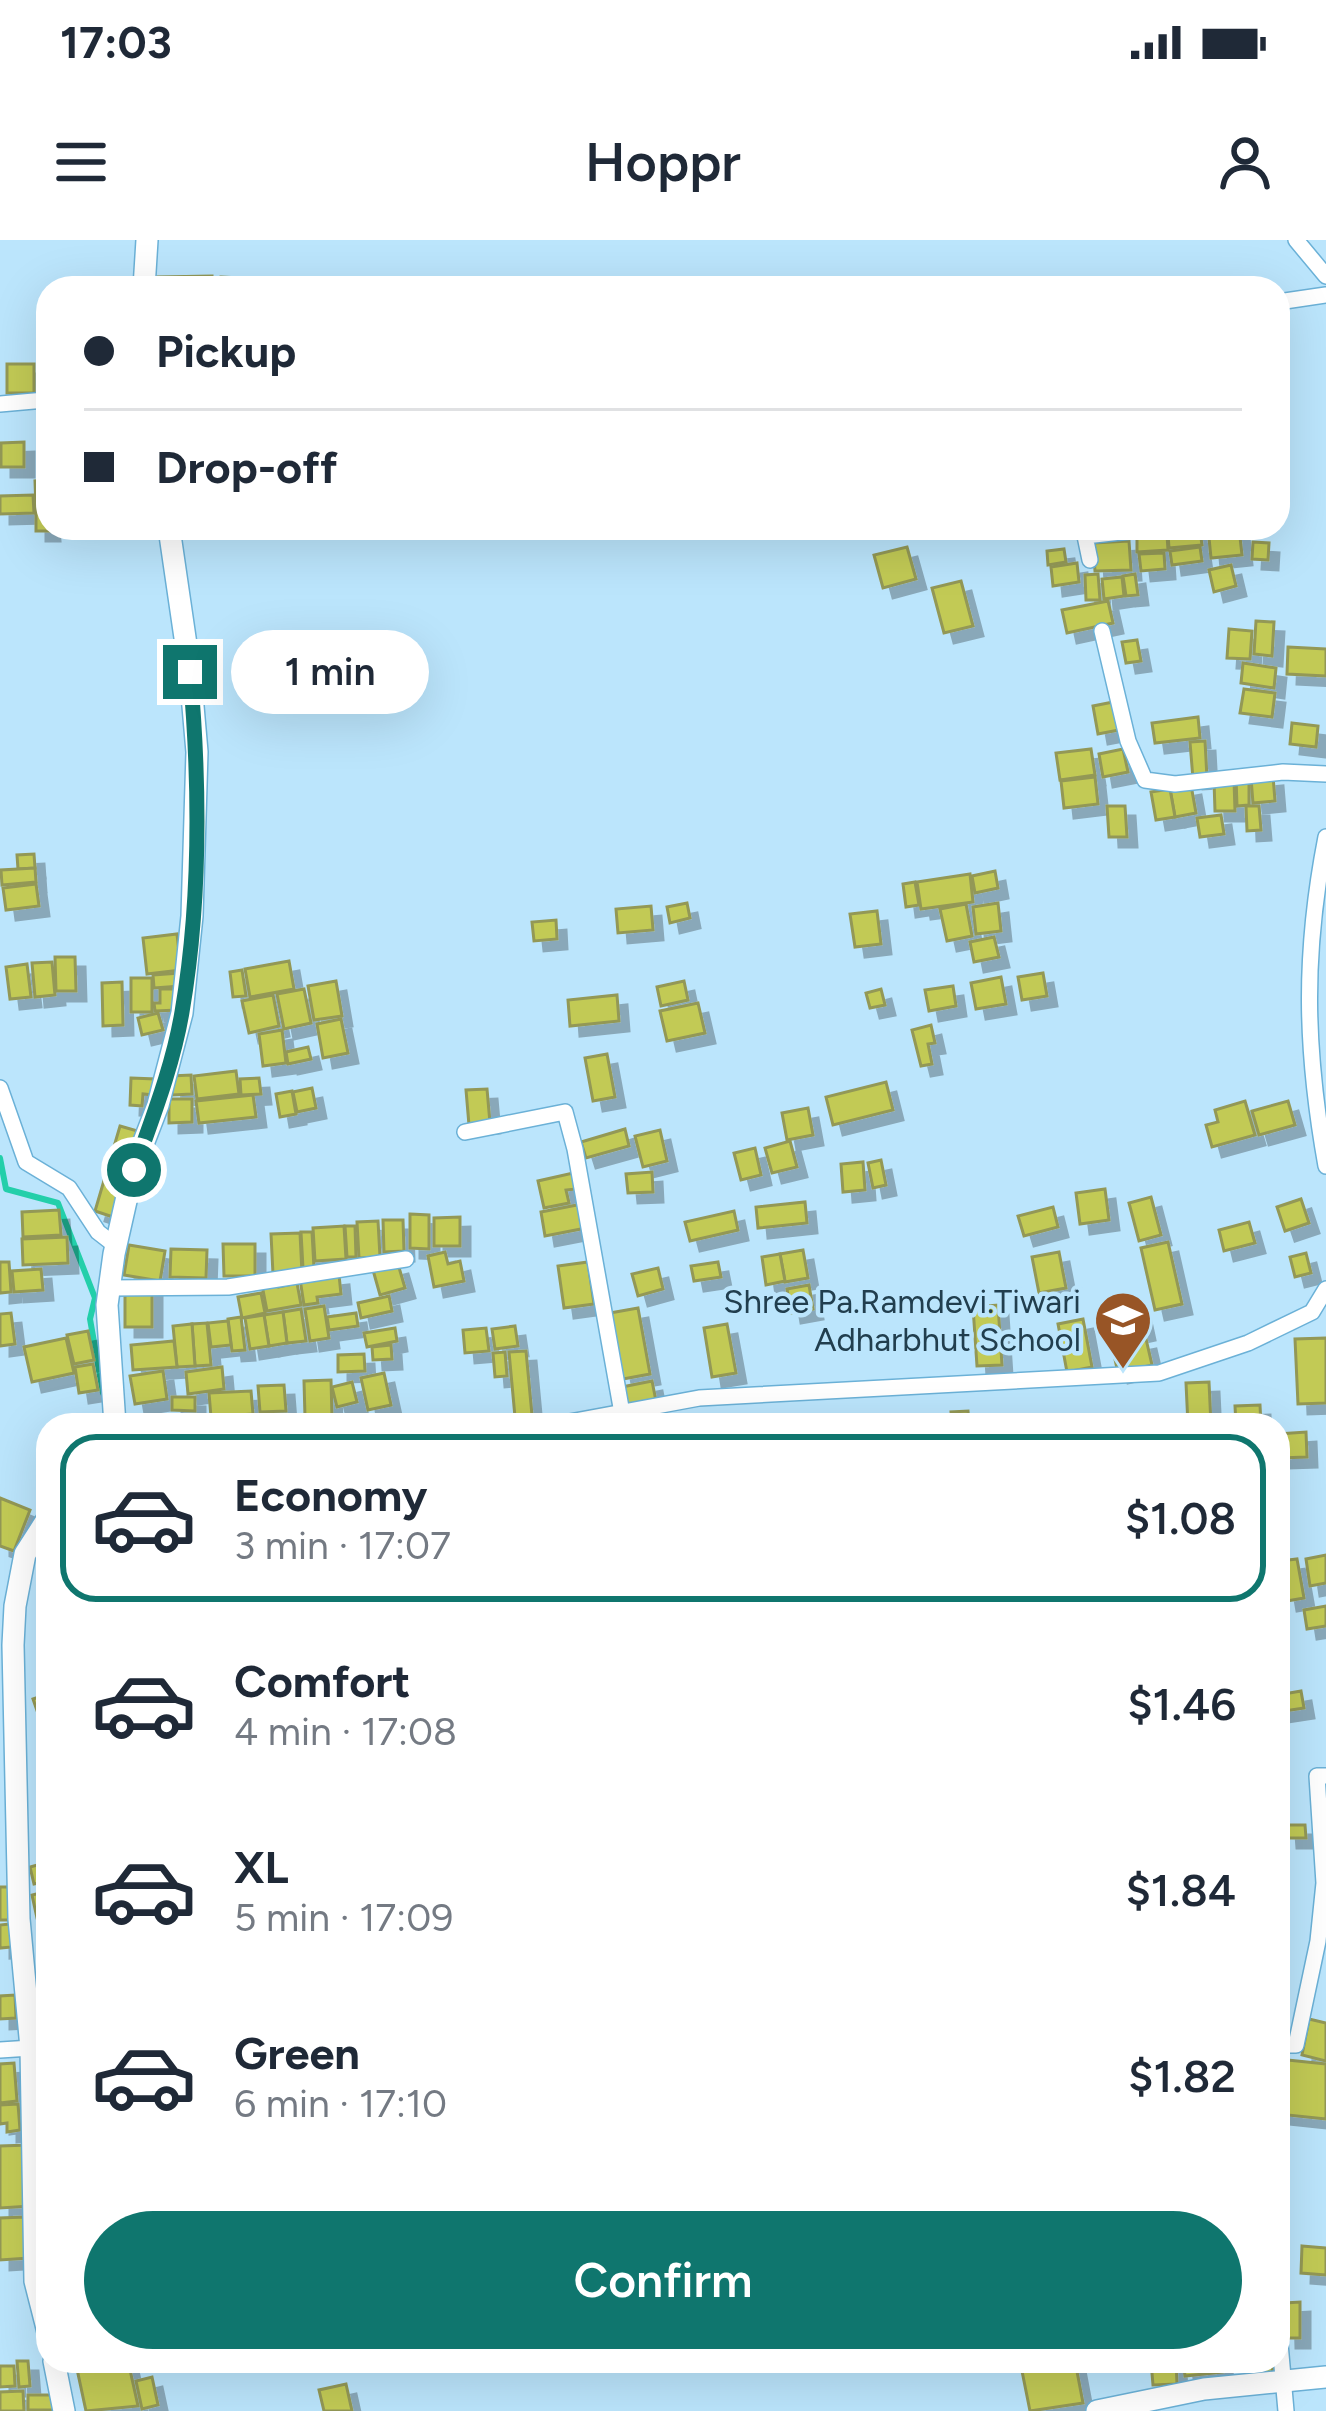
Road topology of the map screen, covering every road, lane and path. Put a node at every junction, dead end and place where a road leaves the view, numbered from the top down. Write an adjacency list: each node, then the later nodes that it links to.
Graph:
1 (147, 240): 3 (street)
2 (1296, 240): 4 (street)
3 (145, 276)
4 (1326, 276)
5 (1326, 295): 6 (street)
6 (1290, 300)
7 (36, 401): 8 (street)
8 (0, 404)
9 (172, 540): 18 (street)
10 (1086, 540): 11 (street)
11 (1090, 560)
12 (1102, 631): 13 (street)
13 (1326, 774)
14 (1326, 837): 17 (street)
15 (0, 1088): 18 (street)
16 (465, 1132): 23 (street)
17 (1326, 1166)
18 (116, 1246): 20 (street)
19 (406, 1259): 20 (street)
20 (110, 1288): 22 (street)
21 (1324, 1300): 23 (street)
22 (114, 1413)
23 (622, 1413)
24 (36, 1537): 25 (street)
25 (7, 1646): 27 (street)
26 (1326, 1776): 28 (street)
27 (9, 1863): 29 (street)
28 (1290, 2045)
29 (32, 2048): 30 (street); 31 (street)
30 (0, 2050)
31 (36, 2285)
32 (56, 2373): 36 (street)
33 (1280, 2373): 35 (street)
34 (1326, 2377): 35 (street)
35 (1280, 2380): 37 (street); 38 (street)
36 (64, 2411)
37 (1097, 2411)
38 (1286, 2411)

